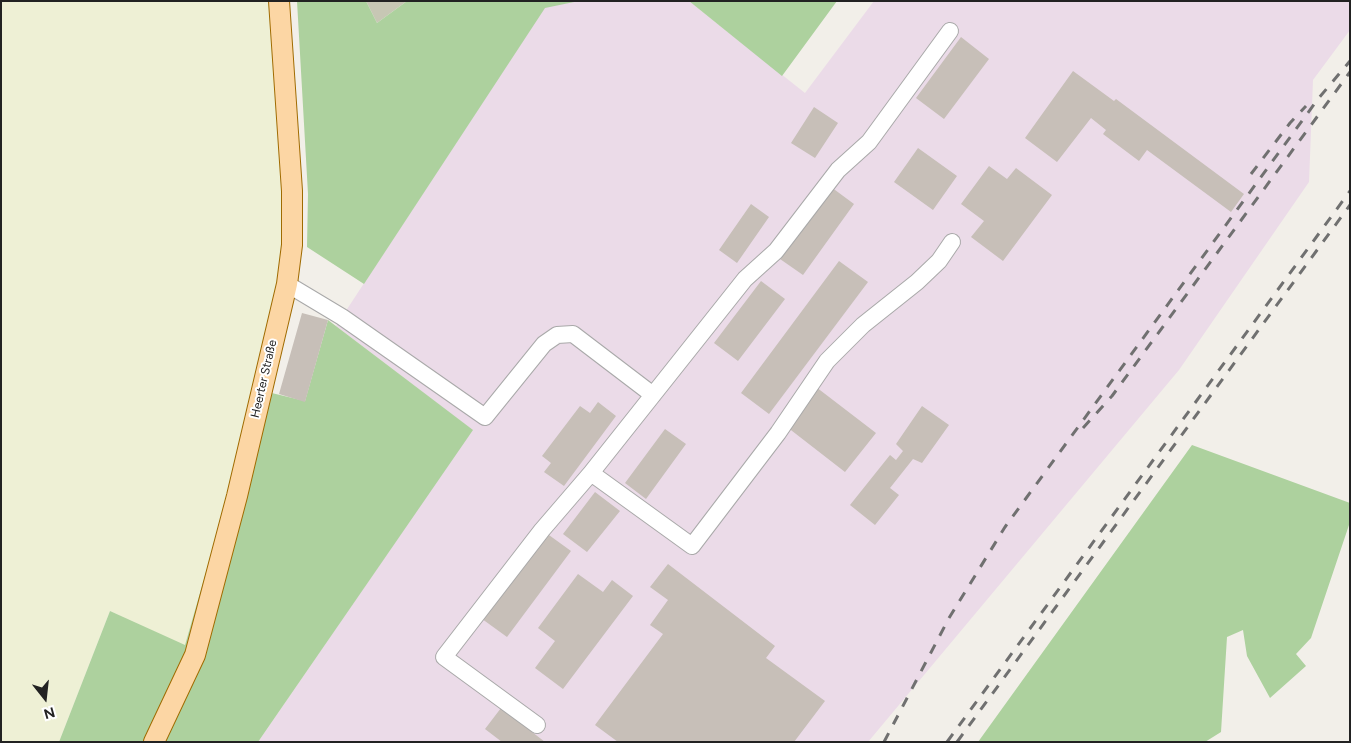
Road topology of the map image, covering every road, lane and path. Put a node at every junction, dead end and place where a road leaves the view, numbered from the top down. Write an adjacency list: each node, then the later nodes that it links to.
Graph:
1 (279, 1): 4 (main road, Heerter Straße)
2 (950, 32): 5 (lane)
3 (952, 242): 6 (lane)
4 (287, 284): 5 (lane); 8 (main road, Heerter Straße)
5 (653, 394): 6 (lane)
6 (591, 473): 7 (lane)
7 (537, 725)
8 (154, 742)

